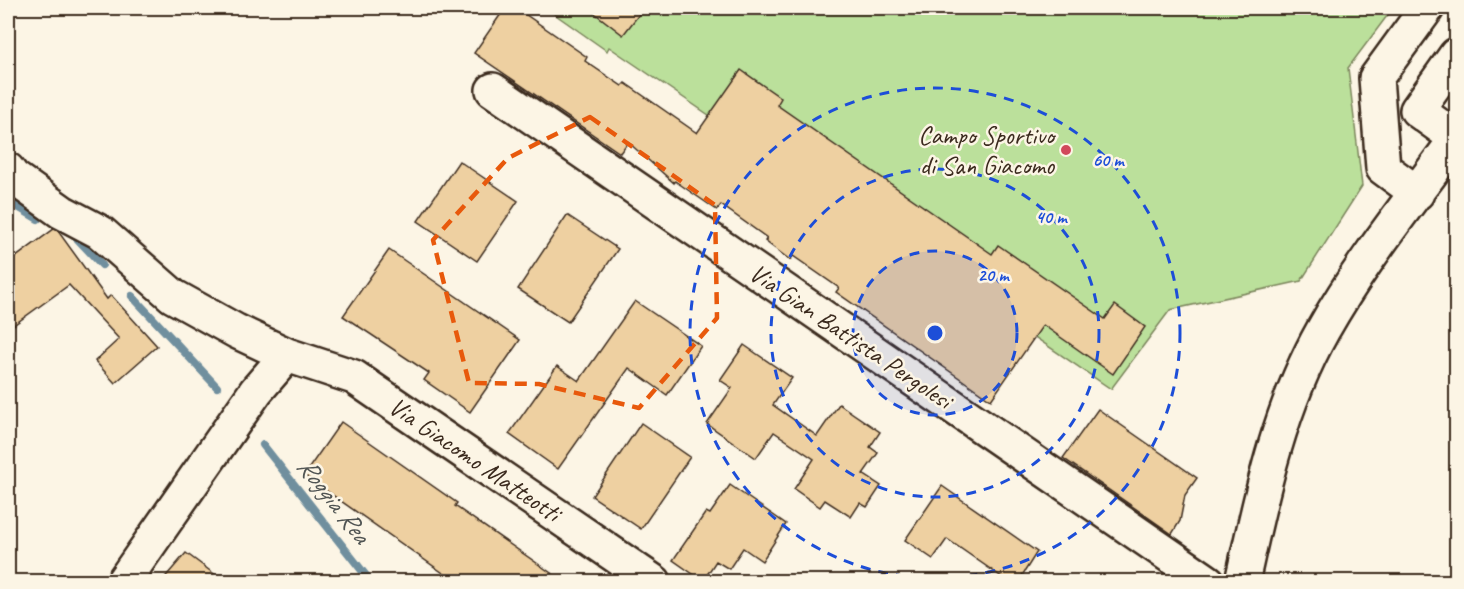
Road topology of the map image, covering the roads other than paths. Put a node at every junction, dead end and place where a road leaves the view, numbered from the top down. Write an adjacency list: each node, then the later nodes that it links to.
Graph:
1 (1427, 8): 6 (street)
2 (1456, 55): 4 (street)
3 (493, 90): 10 (street, Via Gian Battista Pergolesi)
4 (1456, 139): 6 (street)
5 (8, 170): 7 (street, Via Giacomo Matteotti)
6 (1417, 193): 11 (street)
7 (287, 355): 8 (street); 9 (street, Via Giacomo Matteotti)
8 (123, 582)
9 (654, 582)
10 (1208, 582)
11 (1242, 582)

